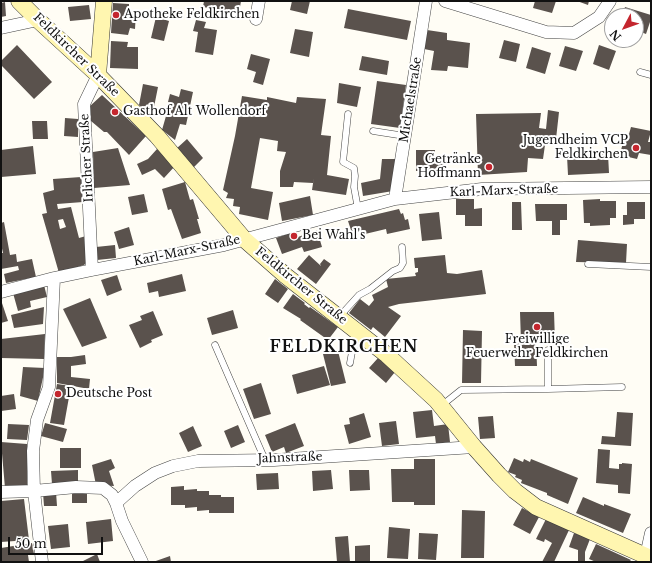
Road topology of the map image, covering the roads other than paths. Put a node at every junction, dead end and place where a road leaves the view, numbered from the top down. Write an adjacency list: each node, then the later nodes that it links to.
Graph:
1 (19, 1): 8 (street, Feldkircher Straße)
2 (104, 1): 11 (street, Irlicher Straße)
3 (259, 1): 7 (street)
4 (426, 1): 15 (street, Michaelstraße)
5 (445, 1): 6 (street)
6 (610, 1)
7 (256, 19)
8 (38, 20): 9 (street); 11 (street, Feldkircher Straße)
9 (1, 28)
10 (640, 72): 12 (lane)
11 (98, 75): 19 (street, Feldkircher Straße); 23 (street, Irlicher Straße)
12 (651, 75)
13 (348, 114): 18 (lane)
14 (373, 131): 15 (lane)
15 (405, 136): 17 (street, Michaelstraße)
16 (651, 187): 17 (street, Karl-Marx-Straße)
17 (396, 199): 18 (street, Karl-Marx-Straße)
18 (358, 209): 19 (street, Karl-Marx-Straße)
19 (244, 240): 23 (street, Karl-Marx-Straße); 26 (street, Feldkircher Straße)
20 (402, 247): 26 (lane)
21 (588, 264): 22 (lane)
22 (651, 266)
23 (92, 270): 24 (street, Karl-Marx-Straße)
24 (54, 278): 25 (street, Karl-Marx-Straße); 36 (street)
25 (1, 292)
26 (339, 317): 27 (street, Feldkircher Straße)
27 (362, 335): 30 (lane); 33 (street, Feldkircher Straße)
28 (215, 345): 35 (lane)
29 (548, 350): 32 (lane)
30 (350, 363)
31 (622, 387): 32 (lane)
32 (548, 389): 33 (lane)
33 (441, 406): 34 (street, Feldkircher Straße)
34 (474, 447): 35 (street, Jahnstraße); 40 (street, Feldkircher Straße)
35 (265, 460): 38 (street, Jahnstraße)
36 (34, 491): 37 (street); 38 (street); 41 (street)
37 (1, 492)
38 (116, 503): 42 (street)
39 (651, 533): 40 (street)
40 (649, 558)
41 (42, 562)
42 (142, 562)

